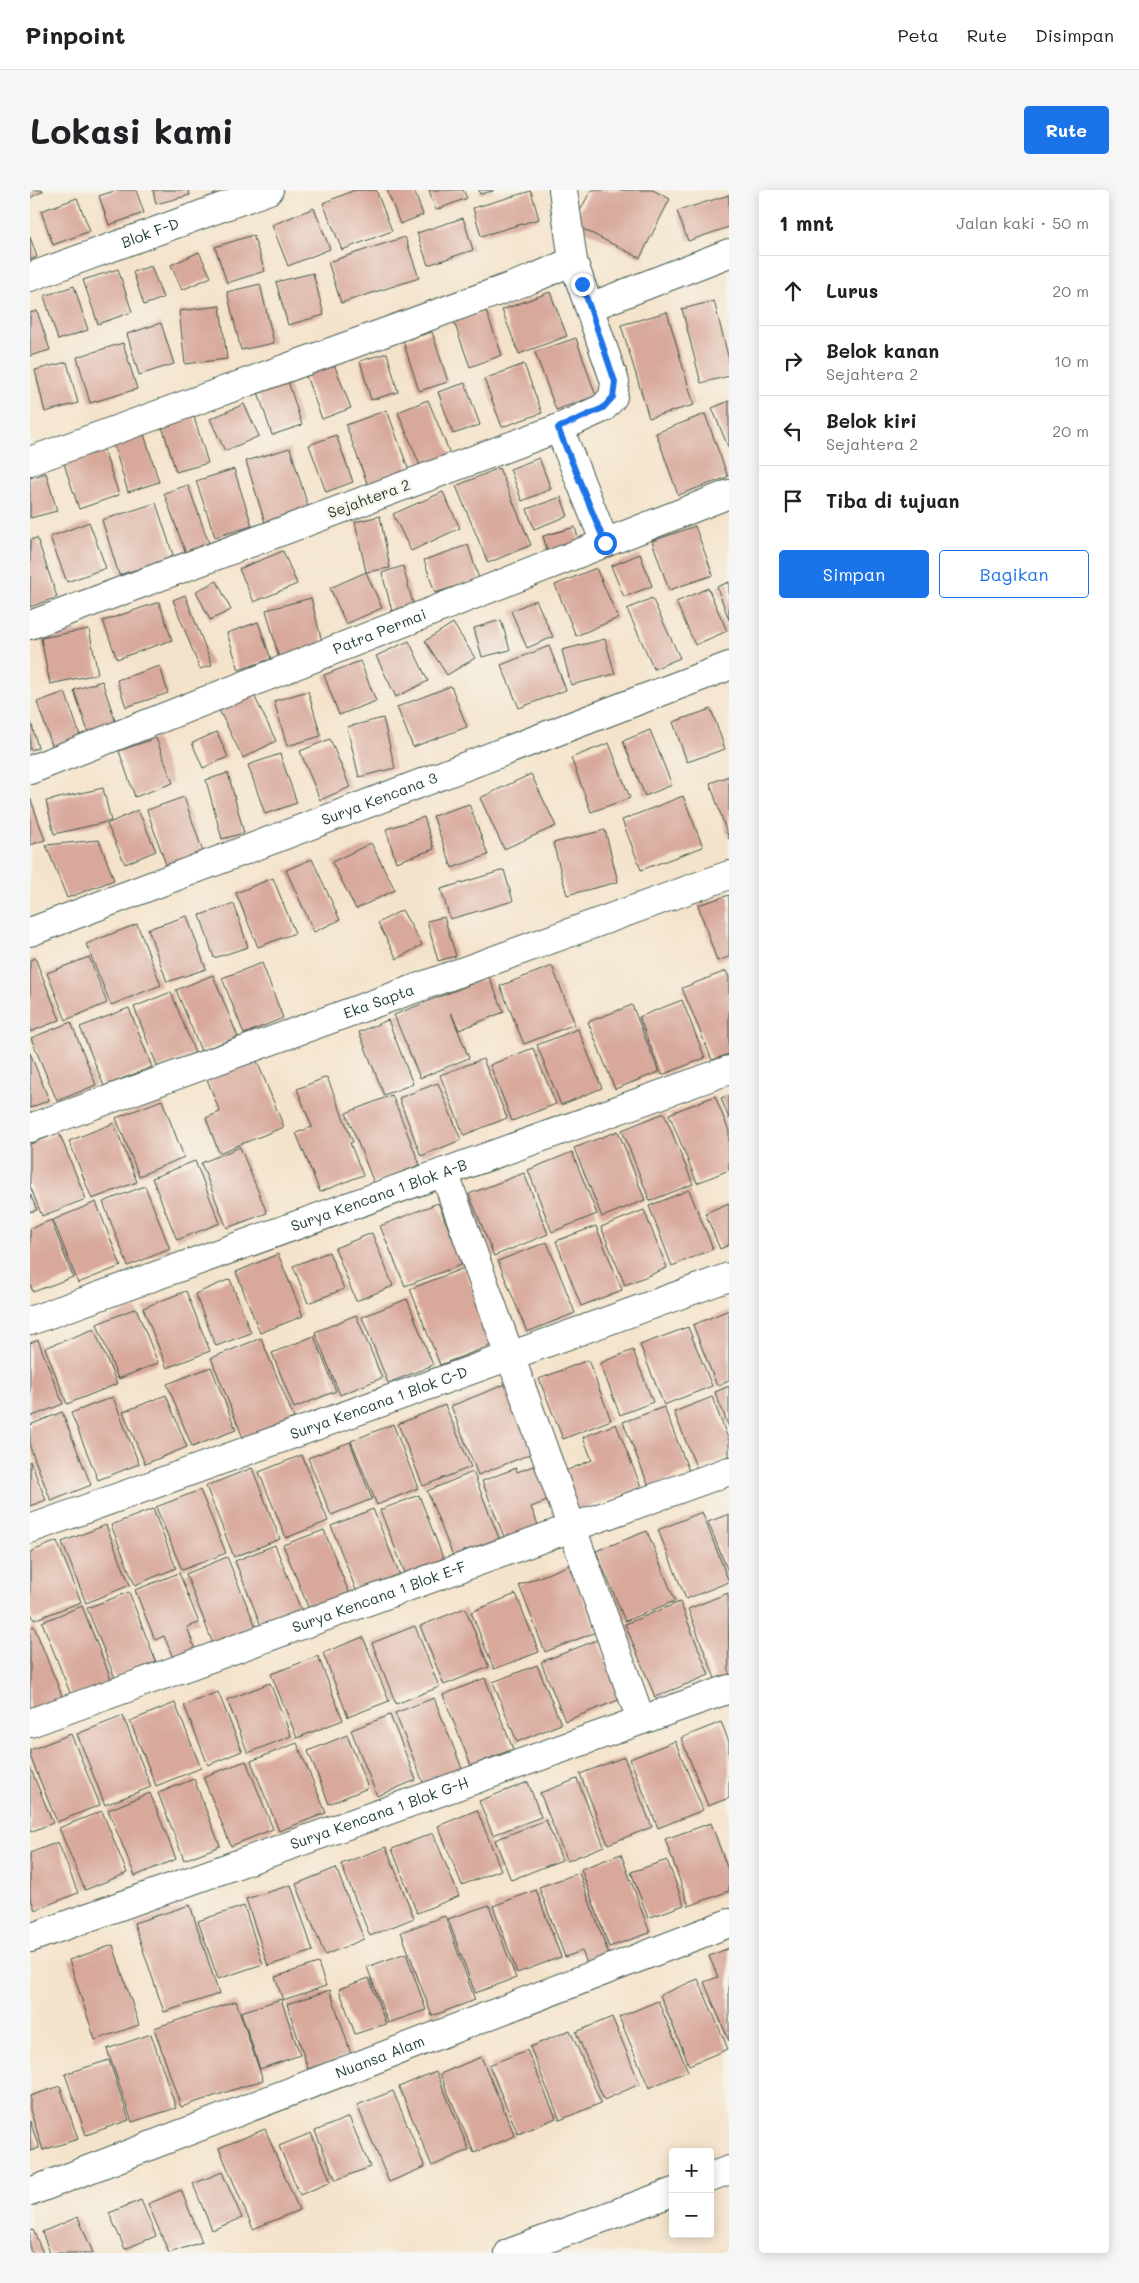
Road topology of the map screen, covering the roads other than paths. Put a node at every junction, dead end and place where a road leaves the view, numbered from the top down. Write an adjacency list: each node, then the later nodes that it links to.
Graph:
1 (268, 190): 5 (street, Blok F-D)
2 (563, 190): 4 (street, Sejahtera 2)
3 (729, 253): 6 (street)
4 (573, 261): 6 (street, Sejahtera 2); 8 (street)
5 (30, 277)
6 (590, 307): 7 (street, Sejahtera 2)
7 (558, 428): 10 (street); 11 (street, Sejahtera 2)
8 (30, 461)
9 (729, 494): 10 (street, Patra Permai)
10 (605, 543): 13 (street, Patra Permai)
11 (30, 625)
12 (729, 666): 15 (street, Surya Kencana 3)
13 (30, 770)
14 (729, 874): 17 (street, Eka Sapta)
15 (30, 932)
16 (729, 1070): 18 (street, Surya Kencana 1 Blok A-B)
17 (30, 1128)
18 (444, 1172): 20 (street, Surya Kencana 1 Blok A-B); 21 (street)
19 (729, 1277): 21 (street, Surya Kencana 1 Blok C-D)
20 (30, 1321)
21 (511, 1356): 23 (street); 24 (street, Surya Kencana 1 Blok C-D)
22 (729, 1471): 23 (street, Surya Kencana 1 Blok E-F)
23 (572, 1528): 26 (street); 27 (street, Surya Kencana 1 Blok E-F)
24 (30, 1529)
25 (729, 1689): 26 (street, Surya Kencana 1 Blok G-H)
26 (641, 1720): 29 (street, Surya Kencana 1 Blok G-H)
27 (30, 1723)
28 (729, 1923): 32 (street, Nuansa Alam)
29 (30, 1938)
30 (729, 2170): 31 (street)
31 (714, 2176)
32 (30, 2192)
33 (670, 2193): 34 (street)
34 (509, 2253)

